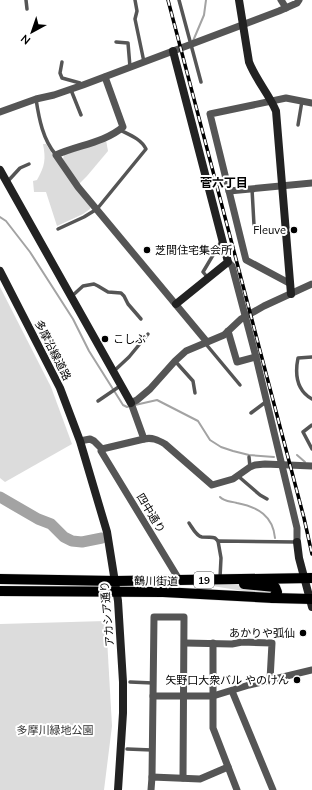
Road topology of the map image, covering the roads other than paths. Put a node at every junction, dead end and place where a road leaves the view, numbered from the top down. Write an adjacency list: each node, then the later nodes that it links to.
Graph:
1 (26, 0): 8 (lane)
2 (135, 0): 14 (lane)
3 (180, 0): 11 (lane)
4 (239, 0): 9 (street)
5 (281, 0): 7 (street)
6 (299, 0): 7 (street)
7 (286, 8): 9 (street)
8 (27, 9)
9 (243, 24): 11 (street); 21 (street)
10 (116, 42): 15 (lane)
11 (190, 44): 12 (street); 17 (lane)
12 (173, 51): 14 (street); 39 (street)
13 (62, 62): 18 (lane)
14 (144, 62): 15 (street)
15 (130, 67): 16 (street)
16 (105, 77): 18 (street); 27 (street)
17 (201, 82)
18 (83, 85): 19 (street)
19 (71, 90): 20 (street); 25 (lane)
20 (36, 99): 24 (street); 28 (lane)
21 (272, 101): 22 (street); 33 (street); 35 (street)
22 (302, 101): 23 (street); 26 (lane)
23 (312, 103)
24 (0, 112)
25 (81, 115)
26 (298, 125)
27 (120, 130): 28 (street); 36 (lane)
28 (56, 155): 36 (street)
29 (29, 164): 31 (lane)
30 (0, 170): 31 (street)
31 (7, 182): 46 (street)
32 (312, 184): 33 (street)
33 (281, 186): 34 (street); 43 (street)
34 (252, 189): 35 (street); 37 (lane)
35 (229, 191): 43 (street)
36 (97, 209): 38 (lane); 47 (street)
37 (254, 225)
38 (58, 229)
39 (222, 240): 40 (street); 42 (lane)
40 (228, 262): 42 (street); 48 (street)
41 (0, 271): 67 (street, 多摩沿線道路)
42 (208, 278): 47 (street)
43 (289, 283): 45 (street)
44 (311, 287): 45 (street)
45 (291, 294): 48 (street)
46 (71, 297): 49 (lane); 56 (street)
47 (176, 304): 52 (street)
48 (245, 316): 50 (street); 53 (street)
49 (141, 319)
50 (228, 331): 52 (street); 53 (street)
51 (148, 334): 56 (lane)
52 (206, 342): 55 (street); 57 (lane)
53 (256, 357): 62 (street)
54 (312, 357): 60 (lane)
55 (175, 361): 59 (lane); 63 (street)
56 (114, 371): 58 (street)
57 (240, 385)
58 (119, 386): 61 (lane); 63 (street)
59 (195, 393)
60 (312, 399)
61 (98, 401)
62 (266, 401): 64 (lane); 71 (street)
63 (132, 404): 66 (street)
64 (251, 413)
65 (312, 425): 68 (lane)
66 (144, 439): 69 (street); 74 (street)
67 (80, 441): 69 (street); 82 (street, アカシア通り)
68 (312, 447)
69 (101, 450): 83 (street, 四中通り)
70 (249, 457): 73 (lane)
71 (282, 465): 72 (street); 73 (street); 78 (street)
72 (312, 466)
73 (250, 467): 74 (street)
74 (238, 476): 75 (lane)
75 (267, 499)
76 (189, 523): 77 (lane)
77 (218, 541): 78 (lane); 81 (lane)
78 (298, 542): 79 (street)
79 (308, 578): 81 (main road, 鶴川街道 / 19); 88 (street)
80 (0, 579): 82 (main road, 鶴川街道 / 19)
81 (220, 579): 83 (main road, 鶴川街道 / 19); 87 (main road, 19)
82 (116, 581): 83 (main road, 鶴川街道 / 19); 85 (street, アカシア通り)
83 (180, 581): 86 (main road, 19)
84 (0, 591): 85 (main road, 鶴川街道 / 19)
85 (117, 592): 86 (main road, 鶴川街道 / 19); 104 (street, アカシア通り)
86 (248, 597): 87 (main road, 鶴川街道 / 19)
87 (273, 598): 88 (main road, 鶴川街道 / 19)
88 (311, 601)
89 (185, 643): 90 (street); 94 (street); 98 (street)
90 (213, 643): 92 (street); 97 (street)
91 (312, 670): 92 (street)
92 (270, 680): 95 (street)
93 (130, 682): 94 (lane)
94 (153, 683): 96 (street)
95 (232, 691): 97 (street); 107 (street)
96 (153, 696): 98 (street); 100 (street)
97 (213, 696): 98 (street); 101 (street)
98 (184, 697): 103 (street)
99 (127, 749): 100 (lane)
100 (152, 750): 102 (street)
101 (228, 767): 103 (street); 106 (street)
102 (152, 777): 103 (street); 105 (street)
103 (183, 778)
104 (118, 790)
105 (151, 790)
106 (237, 790)
107 (273, 790)

